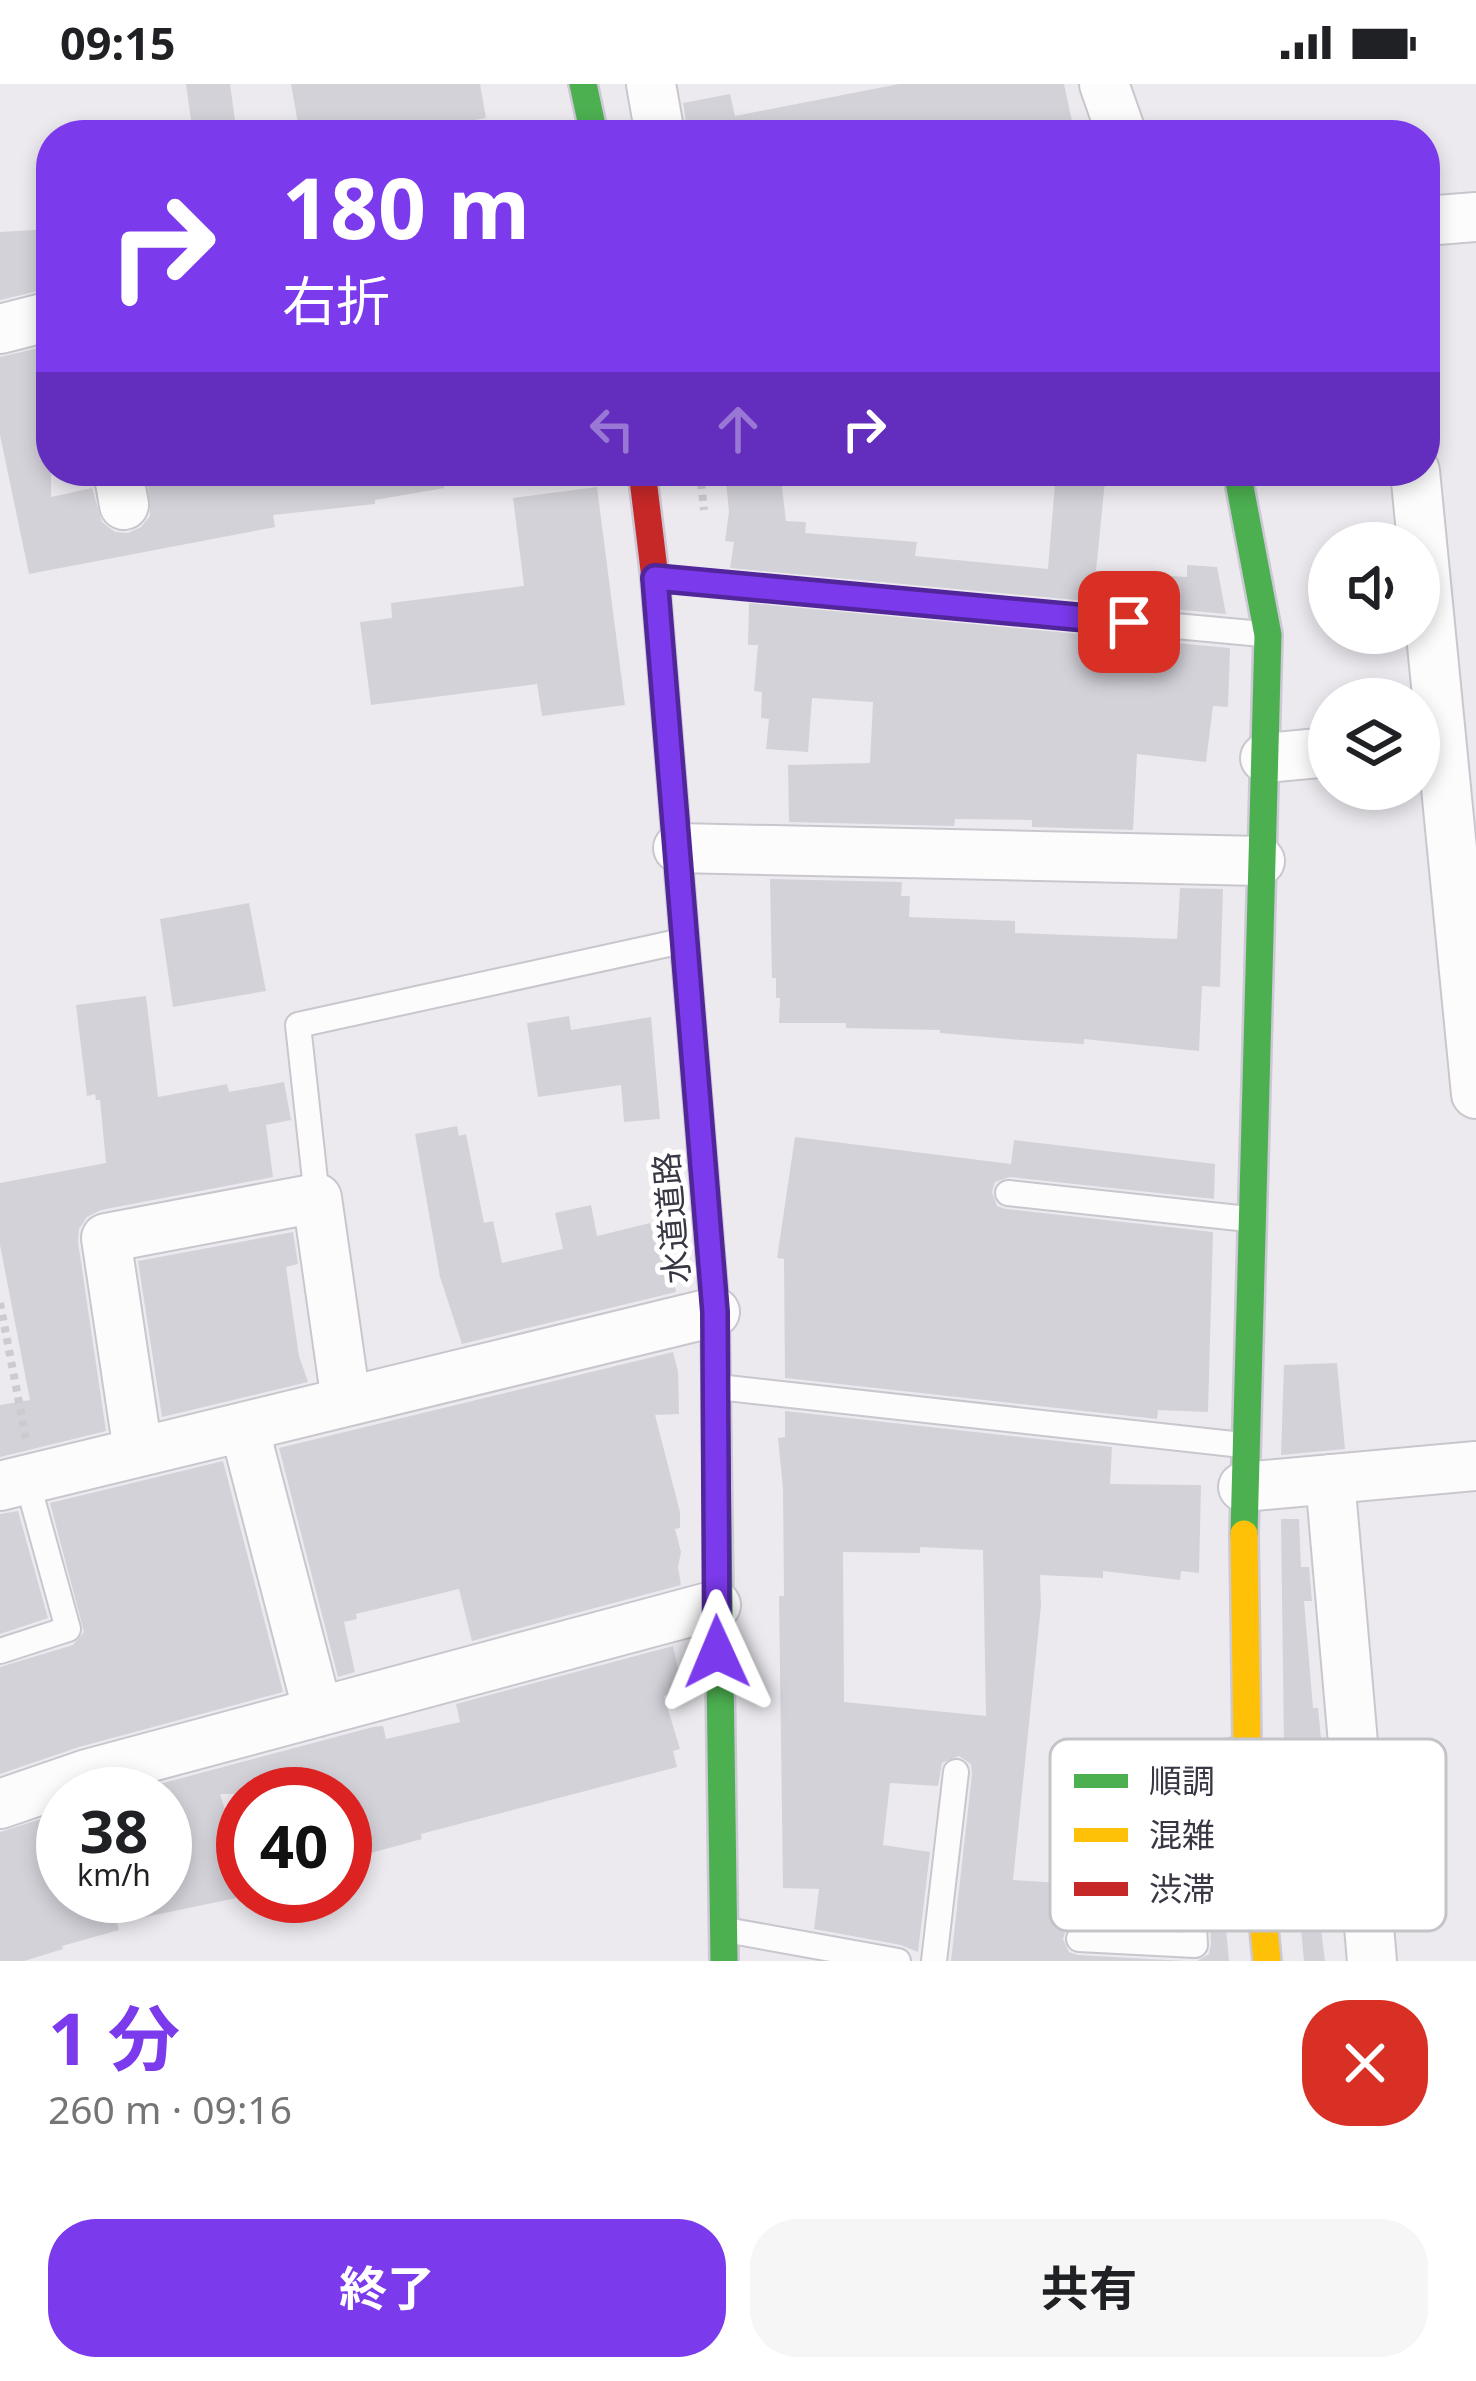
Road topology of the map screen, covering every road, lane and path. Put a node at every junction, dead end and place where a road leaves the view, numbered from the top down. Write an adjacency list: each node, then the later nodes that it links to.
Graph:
1 (583, 84): 3 (street)
2 (1104, 84): 4 (street)
3 (591, 120)
4 (1116, 120)
5 (1476, 217): 6 (street)
6 (1440, 220)
7 (36, 320): 8 (street)
8 (0, 329)
9 (644, 486): 12 (street, 水道道路)
10 (1240, 486): 13 (street)
11 (1417, 486): 14 (street)
12 (655, 578): 13 (lane); 17 (street, 水道道路)
13 (1268, 634): 16 (street)
14 (1446, 742): 20 (street)
15 (1308, 754): 16 (street)
16 (1265, 758): 18 (street)
17 (678, 848): 18 (street); 19 (street, 水道道路)
18 (1260, 861): 23 (street)
19 (685, 941): 22 (lane); 25 (street, 水道道路)
20 (1476, 1094)
21 (1008, 1192): 23 (lane)
22 (317, 1198): 27 (street); 29 (street)
23 (1251, 1219): 30 (street)
24 (0, 1303): 33 (path)
25 (715, 1312): 26 (street, 水道道路); 27 (street)
26 (718, 1388): 30 (lane); 34 (street, 水道道路)
27 (346, 1401): 28 (street)
28 (244, 1427): 29 (street); 36 (street)
29 (138, 1451): 33 (street)
30 (1244, 1466): 32 (street); 37 (street)
31 (1476, 1466): 32 (street)
32 (1330, 1479): 38 (street)
33 (20, 1480): 35 (lane)
34 (716, 1605): 36 (street); 41 (street, 水道道路)
35 (0, 1651)
36 (318, 1712): 40 (street)
37 (1247, 1739)
38 (1353, 1739)
39 (956, 1772): 48 (lane)
40 (0, 1804)
41 (723, 1930): 46 (street, 水道道路); 47 (lane)
42 (1194, 1931): 45 (lane)
43 (1264, 1931): 49 (street)
44 (1369, 1931): 50 (street)
45 (1079, 1939)
46 (724, 1961)
47 (898, 1961)
48 (934, 1961)
49 (1267, 1961)
50 (1372, 1961)

